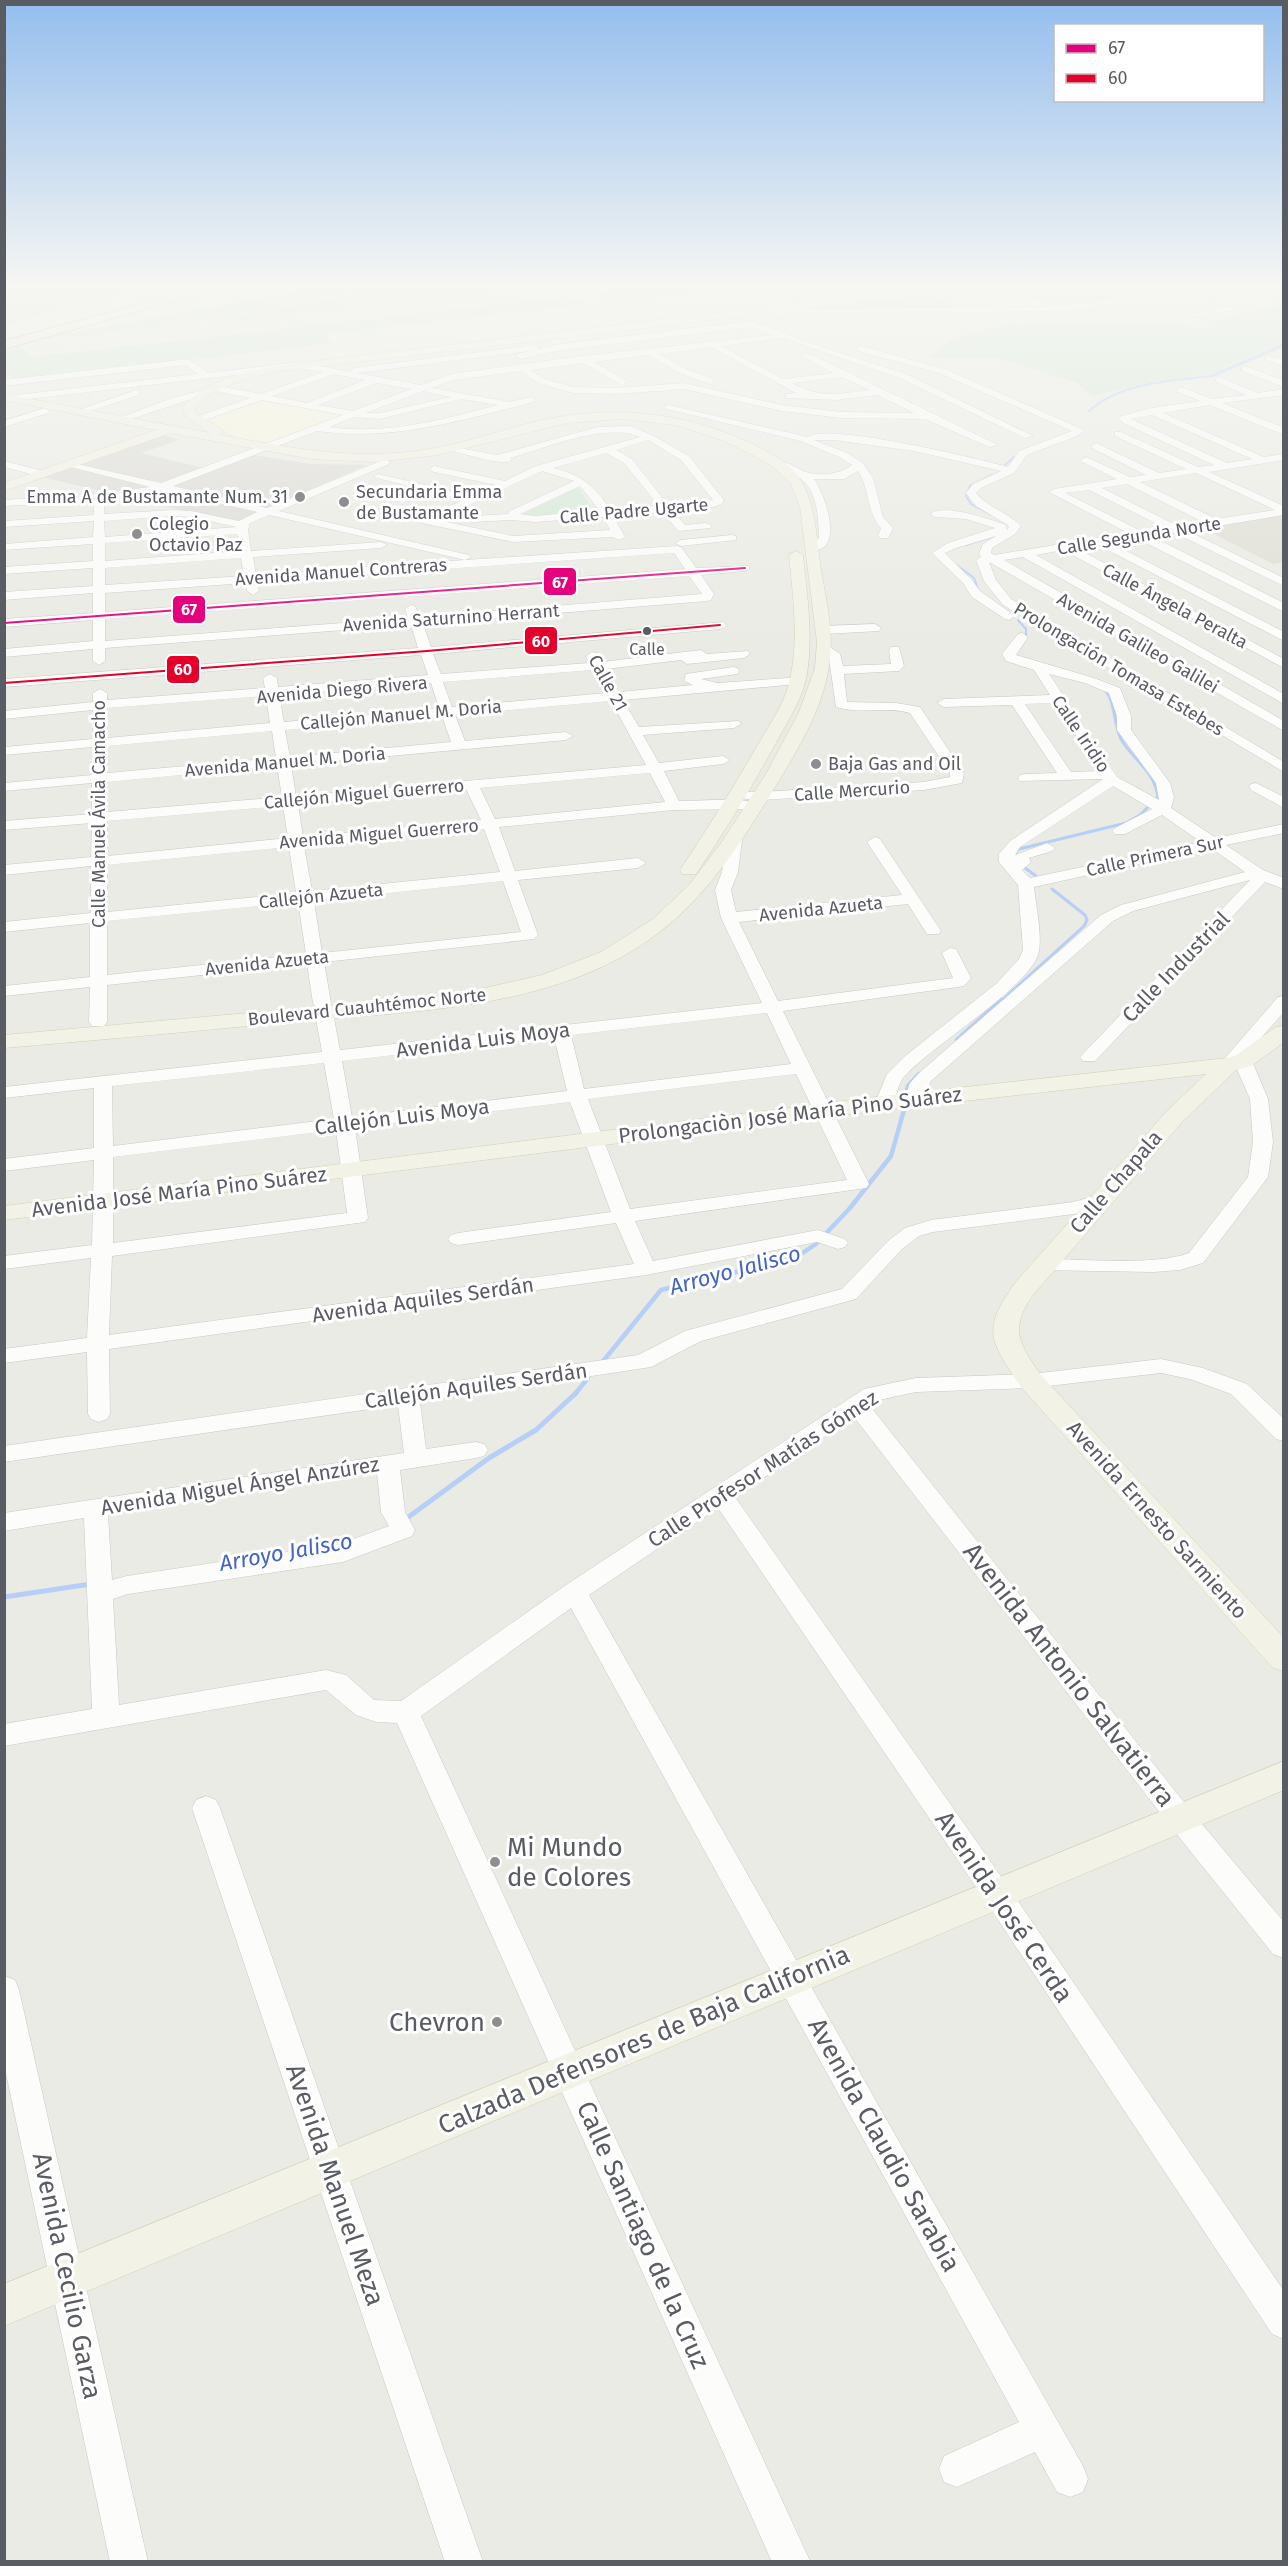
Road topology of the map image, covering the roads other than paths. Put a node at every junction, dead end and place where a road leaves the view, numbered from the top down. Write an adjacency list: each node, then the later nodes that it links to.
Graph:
1 (32, 407): 19 (main road, Boulevard Cuauhtémoc Norte)
2 (49, 407): 21 (main road, Boulevard Cuauhtémoc Norte)
3 (95, 407): 21 (street)
4 (156, 407): 26 (street)
5 (188, 407): 27 (main road)
6 (233, 407): 27 (street)
7 (309, 407): 22 (street)
8 (370, 407): 22 (street)
9 (419, 407): 22 (street)
10 (503, 407): 29 (street)
11 (776, 407): 25 (street)
12 (907, 407): 25 (street)
13 (968, 407): 23 (street)
14 (1016, 407): 55 (street)
15 (1141, 407): 20 (street)
16 (1176, 407): 20 (street); 24 (street)
17 (1223, 407): 31 (street)
18 (668, 408): 35 (street)
19 (45, 411): 28 (street); 30 (main road, Boulevard Cuauhtémoc Norte)
20 (1152, 411): 44 (street); 50 (street)
21 (78, 412): 26 (main road, Boulevard Cuauhtémoc Norte)
22 (350, 414): 29 (street)
23 (985, 415): 25 (street); 25 (street)
24 (1198, 416)
25 (932, 419)
26 (119, 420): 30 (main road, Boulevard Cuauhtémoc Norte)
27 (196, 420): 30 (main road); 34 (main road)
28 (4, 424)
29 (315, 428): 38 (street)
30 (166, 431): 34 (main road, Boulevard Cuauhtémoc Norte); 38 (main road, Boulevard Cuauhtémoc Norte); 48 (main road)
31 (1284, 432)
32 (1118, 435): 54 (street)
33 (648, 437): 39 (street); 42 (street, Calle Padre Ugarte); 70 (street, Calle Padre Ugarte)
34 (226, 439): 38 (main road, Boulevard Cuauhtémoc Norte)
35 (804, 439): 49 (street); 55 (street)
36 (1096, 446): 58 (street)
37 (1273, 448): 41 (street)
38 (260, 449): 40 (main road, Boulevard Cuauhtémoc Norte); 45 (main road, Boulevard Cuauhtémoc Norte); 63 (street)
39 (607, 449): 51 (street); 70 (street)
40 (466, 450): 42 (street); 45 (main road, Boulevard Cuauhtémoc Norte); 46 (main road, Boulevard Cuauhtémoc Norte); 69 (main road, Boulevard Cuauhtémoc Norte)
41 (1284, 455): 44 (street)
42 (500, 459): 51 (street)
43 (1086, 460): 60 (street)
44 (1263, 460): 50 (street); 53 (street)
45 (385, 462): 71 (street)
46 (776, 463): 57 (street); 93 (main road, Boulevard Cuauhtémoc Norte)
47 (4, 464): 56 (street)
48 (68, 465): 56 (main road); 63 (street)
49 (860, 465): 57 (street); 85 (street)
50 (1226, 466): 54 (street)
51 (541, 468): 61 (street); 62 (street)
52 (434, 469): 62 (street)
53 (1284, 469)
54 (1196, 470): 58 (street); 72 (street)
55 (1010, 471): 81 (street)
56 (43, 474): 65 (main road)
57 (806, 476): 93 (street)
58 (1157, 476): 60 (street)
59 (378, 477): 67 (street)
60 (1129, 480): 64 (street); 78 (street)
61 (581, 482): 73 (street); 75 (street, Calle Padre Ugarte)
62 (506, 484): 67 (street)
63 (164, 486): 66 (street); 71 (street)
64 (1090, 486): 84 (street); 86 (street)
65 (4, 487)
66 (99, 497): 68 (street); 76 (street, Calle Manuel Ávila Camacho)
67 (472, 499): 73 (street)
68 (4, 502)
69 (792, 505)
70 (666, 508): 73 (street, Calle Padre Ugarte); 80 (street)
71 (269, 511): 83 (street); 89 (street)
72 (1284, 511): 78 (street, Calle Segunda Norte)
73 (606, 513): 75 (street, Calle Padre Ugarte)
74 (935, 514): 82 (street)
75 (512, 517): 77 (street)
76 (98, 518): 79 (street); 83 (street); 88 (street, Calle Manuel Ávila Camacho)
77 (473, 519)
78 (1215, 523): 84 (street, Calle Segunda Norte)
79 (4, 524)
80 (706, 526)
81 (1015, 526): 82 (street); 98 (street)
82 (1002, 527): 115 (street)
83 (242, 528): 88 (street); 96 (street)
84 (1176, 530): 86 (street, Calle Segunda Norte); 105 (street)
85 (884, 536)
86 (1142, 536): 90 (street, Calle Segunda Norte); 114 (street)
87 (732, 538): 95 (street, Avenida Manuel Contreras)
88 (98, 541): 92 (street); 101 (street, Calle Manuel Ávila Camacho)
89 (391, 542): 96 (street); 100 (street); 103 (street)
90 (1101, 542): 94 (street, Calle Segunda Norte); 125 (street)
91 (795, 544): 145 (main road, Boulevard Cuauhtémoc Norte)
92 (4, 547)
93 (810, 548): 123 (main road, Boulevard Cuauhtémoc Norte)
94 (1066, 548): 97 (street, Calle Segunda Norte); 128 (street, Calle Ángela Peralta)
95 (677, 549): 99 (street, Avenida Manuel Contreras); 107 (street)
96 (248, 554): 101 (street); 108 (street)
97 (1026, 554): 98 (street, Calle Segunda Norte); 134 (street)
98 (993, 558): 115 (street, Prolongación Tomasa Estebes); 136 (street, Avenida Galileo Galilei)
99 (543, 559): 100 (street, Avenida Manuel Contreras); 109 (street, Calle 21)
100 (488, 563): 103 (street, Avenida Manuel Contreras)
101 (98, 564): 106 (street); 111 (street, Calle Manuel Ávila Camacho)
102 (1284, 566): 105 (street)
103 (398, 568): 108 (street, Avenida Manuel Contreras); 112 (street)
104 (745, 568): 107 (street)
105 (1257, 570): 110 (street)
106 (4, 571)
107 (693, 572): 109 (street); 120 (street, Avenida Saturnino Herrant)
108 (251, 578): 111 (street, Avenida Manuel Contreras); 117 (street)
109 (555, 582): 112 (street); 120 (street, Calle 21)
110 (1284, 583)
111 (99, 589): 113 (street, Avenida Manuel Contreras); 116 (street, Calle Manuel Ávila Camacho)
112 (406, 593): 117 (street); 118 (street)
113 (4, 596)
114 (1284, 608)
115 (1017, 615): 142 (street, Prolongación Tomasa Estebes)
116 (98, 616): 117 (street); 119 (street); 126 (street, Calle Manuel Ávila Camacho)
117 (259, 619): 118 (street, Avenida Saturnino Herrant); 126 (street, Avenida Saturnino Herrant); 135 (street)
118 (416, 620): 120 (street, Avenida Saturnino Herrant); 130 (street)
119 (4, 623)
120 (575, 623): 121 (street); 130 (street); 138 (street, Calle 21)
121 (720, 625)
122 (875, 628): 123 (street)
123 (824, 630): 127 (main road, Boulevard Cuauhtémoc Norte)
124 (1022, 637): 139 (street)
125 (1284, 638): 128 (street)
126 (98, 645): 131 (street, Avenida Saturnino Herrant); 143 (street, Calle Manuel Ávila Camacho)
127 (824, 646): 140 (street); 178 (main road, Boulevard Cuauhtémoc Norte)
128 (1254, 648): 134 (street); 137 (street, Calle Ángela Peralta)
129 (896, 650): 140 (street)
130 (427, 651): 135 (street); 144 (street)
131 (4, 652)
132 (701, 654): 138 (street)
133 (744, 654): 138 (street)
134 (1210, 657): 136 (street); 152 (street)
135 (268, 662): 143 (street); 148 (street)
136 (1174, 664): 142 (street); 159 (street, Avenida Galileo Galilei)
137 (1284, 664)
138 (598, 667): 144 (street, Avenida Diego Rivera); 149 (street, Calle 21)
139 (1039, 668): 150 (street, Calle Iridio); 180 (street)
140 (837, 670): 178 (street, Calle Mercurio)
141 (733, 671): 147 (street)
142 (1125, 674): 168 (street, Prolongación Tomasa Estebes)
143 (100, 675): 146 (street); 154 (street, Calle Manuel Ávila Camacho)
144 (436, 680): 148 (street, Avenida Diego Rivera); 155 (street)
145 (798, 680): 147 (street, Callejón Manuel M. Doria); 176 (main road, Boulevard Cuauhtémoc Norte)
146 (4, 683)
147 (724, 688): 149 (street, Callejón Manuel M. Doria)
148 (272, 694): 154 (street, Avenida Diego Rivera); 158 (street)
149 (616, 697): 155 (street, Callejón Manuel M. Doria); 160 (street, Calle 21)
150 (1057, 699): 151 (street); 171 (street, Calle Iridio)
151 (1016, 700): 153 (street); 169 (street)
152 (1284, 700)
153 (944, 703)
154 (95, 707): 156 (street, Avenida Diego Rivera); 162 (street, Calle Manuel Ávila Camacho)
155 (449, 711): 158 (street, Callejón Manuel M. Doria); 163 (street)
156 (4, 715)
157 (734, 724): 160 (street)
158 (279, 726): 162 (street, Callejón Manuel M. Doria); 166 (street)
159 (1284, 727)
160 (634, 731): 167 (street, Calle 21)
161 (566, 736): 163 (street, Avenida Manuel M. Doria)
162 (99, 742): 164 (street, Callejón Manuel M. Doria); 172 (street, Calle Manuel Ávila Camacho)
163 (460, 747): 166 (street, Avenida Manuel M. Doria)
164 (4, 751)
165 (723, 760): 167 (street, Callejón Miguel Guerrero)
166 (284, 762): 172 (street, Avenida Manuel M. Doria); 177 (street)
167 (656, 768): 173 (street, Callejón Miguel Guerrero); 181 (street, Calle 21)
168 (1284, 768)
169 (1066, 775): 170 (street); 171 (street)
170 (1025, 778)
171 (1110, 778): 180 (street, Calle Iridio); 194 (street)
172 (99, 779): 174 (street, Avenida Manuel M. Doria); 182 (street, Calle Manuel Ávila Camacho)
173 (471, 784): 177 (street, Callejón Miguel Guerrero); 183 (street)
174 (4, 787)
175 (1256, 787): 179 (street)
176 (736, 799): 178 (street, Avenida Miguel Guerrero); 181 (street, Avenida Miguel Guerrero); 212 (main road, Boulevard Cuauhtémoc Norte)
177 (290, 800): 182 (street, Callejón Miguel Guerrero); 188 (street)
178 (757, 801): 187 (main road, Boulevard Cuauhtémoc Norte)
179 (1284, 804)
180 (1157, 805): 186 (street); 190 (street, Calle Iridio)
181 (674, 806): 183 (street, Avenida Miguel Guerrero)
182 (99, 817): 184 (street, Callejón Miguel Guerrero); 192 (street, Calle Manuel Ávila Camacho)
183 (490, 823): 188 (street, Avenida Miguel Guerrero); 197 (street)
184 (4, 826)
185 (1284, 828): 190 (street, Calle Primera Sur)
186 (1120, 831)
187 (734, 840): 203 (street); 212 (main road, Boulevard Cuauhtémoc Norte)
188 (297, 842): 192 (street, Avenida Miguel Guerrero); 200 (street)
189 (875, 842): 201 (street)
190 (1214, 843): 196 (street, Calle Iridio); 198 (street, Calle Primera Sur)
191 (1047, 848): 194 (street)
192 (98, 861): 195 (street, Avenida Miguel Guerrero); 202 (street, Calle Manuel Ávila Camacho)
193 (638, 862): 197 (street, Callejón Azueta)
194 (1017, 866): 198 (street)
195 (4, 870)
196 (1259, 875): 199 (street, Calle Iridio); 219 (street, Calle Industrial); 225 (street)
197 (509, 877): 200 (street, Callejón Azueta); 207 (street, Avenida Azueta)
198 (1026, 884): 226 (street)
199 (1284, 884)
200 (306, 897): 202 (street, Callejón Azueta); 207 (street)
201 (914, 899): 203 (street, Avenida Azueta); 205 (street)
202 (98, 918): 204 (street, Callejón Azueta); 208 (street, Calle Manuel Ávila Camacho)
203 (729, 918): 211 (street)
204 (4, 927)
205 (933, 932)
206 (950, 953): 211 (street, Avenida Luis Moya)
207 (316, 958): 208 (street, Avenida Azueta); 212 (street)
208 (99, 981): 209 (street, Avenida Azueta); 213 (street, Calle Manuel Ávila Camacho)
209 (4, 991)
210 (1284, 1001): 220 (street, Calle Chapala)
211 (772, 1007): 214 (street, Avenida Luis Moya); 221 (street)
212 (323, 1008): 213 (main road, Boulevard Cuauhtémoc Norte); 217 (main road, Boulevard Cuauhtémoc Norte); 218 (street)
213 (98, 1022): 215 (main road, Boulevard Cuauhtémoc Norte)
214 (561, 1030): 218 (street, Avenida Luis Moya); 224 (street)
215 (4, 1031)
216 (1284, 1032): 220 (main road)
217 (4, 1042)
218 (333, 1057): 222 (street, Avenida Luis Moya); 228 (street)
219 (1089, 1058)
220 (1235, 1063): 225 (main road, Prolongaciòn José María Pino Suárez); 233 (main road, Calle Chapala); 241 (street)
221 (800, 1068): 224 (street, Callejón Luis Moya); 227 (street)
222 (103, 1082): 223 (street, Avenida Luis Moya); 230 (street)
223 (4, 1093)
224 (577, 1096): 228 (street, Callejón Luis Moya); 229 (street)
225 (914, 1100): 226 (main road, Prolongaciòn José María Pino Suárez)
226 (884, 1103): 227 (main road, Prolongaciòn José María Pino Suárez)
227 (824, 1110): 229 (main road, Prolongaciòn José María Pino Suárez); 236 (street)
228 (344, 1124): 230 (street, Callejón Luis Moya); 232 (street)
229 (592, 1140): 232 (main road, Prolongaciòn José María Pino Suárez); 236 (street)
230 (103, 1154): 231 (street, Callejón Luis Moya); 234 (street)
231 (4, 1166)
232 (353, 1171): 234 (main road, Avenida José María Pino Suárez); 239 (street)
233 (1099, 1201): 241 (main road, Calle Chapala); 246 (street, Callejón Aquiles Serdán)
234 (104, 1202): 235 (main road, Avenida José María Pino Suárez); 239 (street)
235 (4, 1214)
236 (623, 1215): 237 (street); 242 (street)
237 (458, 1239)
238 (828, 1239): 242 (street, Avenida Aquiles Serdán)
239 (103, 1250): 240 (street); 243 (street)
240 (4, 1263)
241 (1044, 1264): 245 (main road, Calle Chapala)
242 (646, 1269): 243 (street, Avenida Aquiles Serdán)
243 (98, 1344): 244 (street, Avenida Aquiles Serdán); 248 (street)
244 (4, 1356)
245 (1031, 1382): 247 (street, Calle Profesor Matías Gómez); 249 (street, Calle Profesor Matías Gómez); 259 (main road, Avenida Ernesto Sarmiento)
246 (408, 1396): 251 (street, Callejón Aquiles Serdán); 252 (street)
247 (856, 1403): 254 (street, Calle Profesor Matías Gómez); 265 (street, Avenida Antonio Salvatierra)
248 (99, 1414)
249 (1284, 1433)
250 (476, 1450): 252 (street, Avenida Miguel Ángel Anzúrez)
251 (4, 1454)
252 (416, 1458): 253 (street, Avenida Miguel Ángel Anzúrez)
253 (387, 1463): 255 (street, Avenida Miguel Ángel Anzúrez); 257 (street)
254 (721, 1494): 258 (street, Calle Profesor Matías Gómez); 266 (street, Avenida José Cerda)
255 (96, 1509): 256 (street, Avenida Miguel Ángel Anzúrez); 257 (street)
256 (4, 1522)
257 (100, 1587): 261 (street)
258 (575, 1592): 260 (street, Calle Profesor Matías Gómez); 268 (street, Avenida Claudio Sarabia)
259 (1284, 1659)
260 (406, 1712): 261 (street); 270 (street, Calle Santiago de la Cruz)
261 (106, 1718): 262 (street)
262 (4, 1735)
263 (1284, 1775): 265 (main road, Calzada Defensores de Baja California)
264 (206, 1808): 271 (street, Avenida Manuel Meza)
265 (1181, 1819): 266 (main road, Calzada Defensores de Baja California); 267 (street, Avenida Antonio Salvatierra)
266 (997, 1894): 268 (main road, Calzada Defensores de Baja California); 274 (street, Avenida José Cerda)
267 (1284, 1946)
268 (791, 1979): 270 (main road, Calzada Defensores de Baja California); 275 (street, Avenida Claudio Sarabia)
269 (4, 1990): 272 (street, Avenida Cecilio Garza)
270 (569, 2071): 271 (main road, Calzada Defensores de Baja California); 278 (street, Calle Santiago de la Cruz)
271 (330, 2170): 272 (main road, Calzada Defensores de Baja California); 280 (street, Avenida Manuel Meza)
272 (67, 2279): 273 (main road, Calzada Defensores de Baja California); 279 (street, Avenida Cecilio Garza)
273 (4, 2305)
274 (1284, 2322)
275 (1043, 2430): 276 (street); 277 (street, Avenida Claudio Sarabia)
276 (957, 2469)
277 (1070, 2479)
278 (791, 2561)
279 (129, 2562)
280 (464, 2562)

